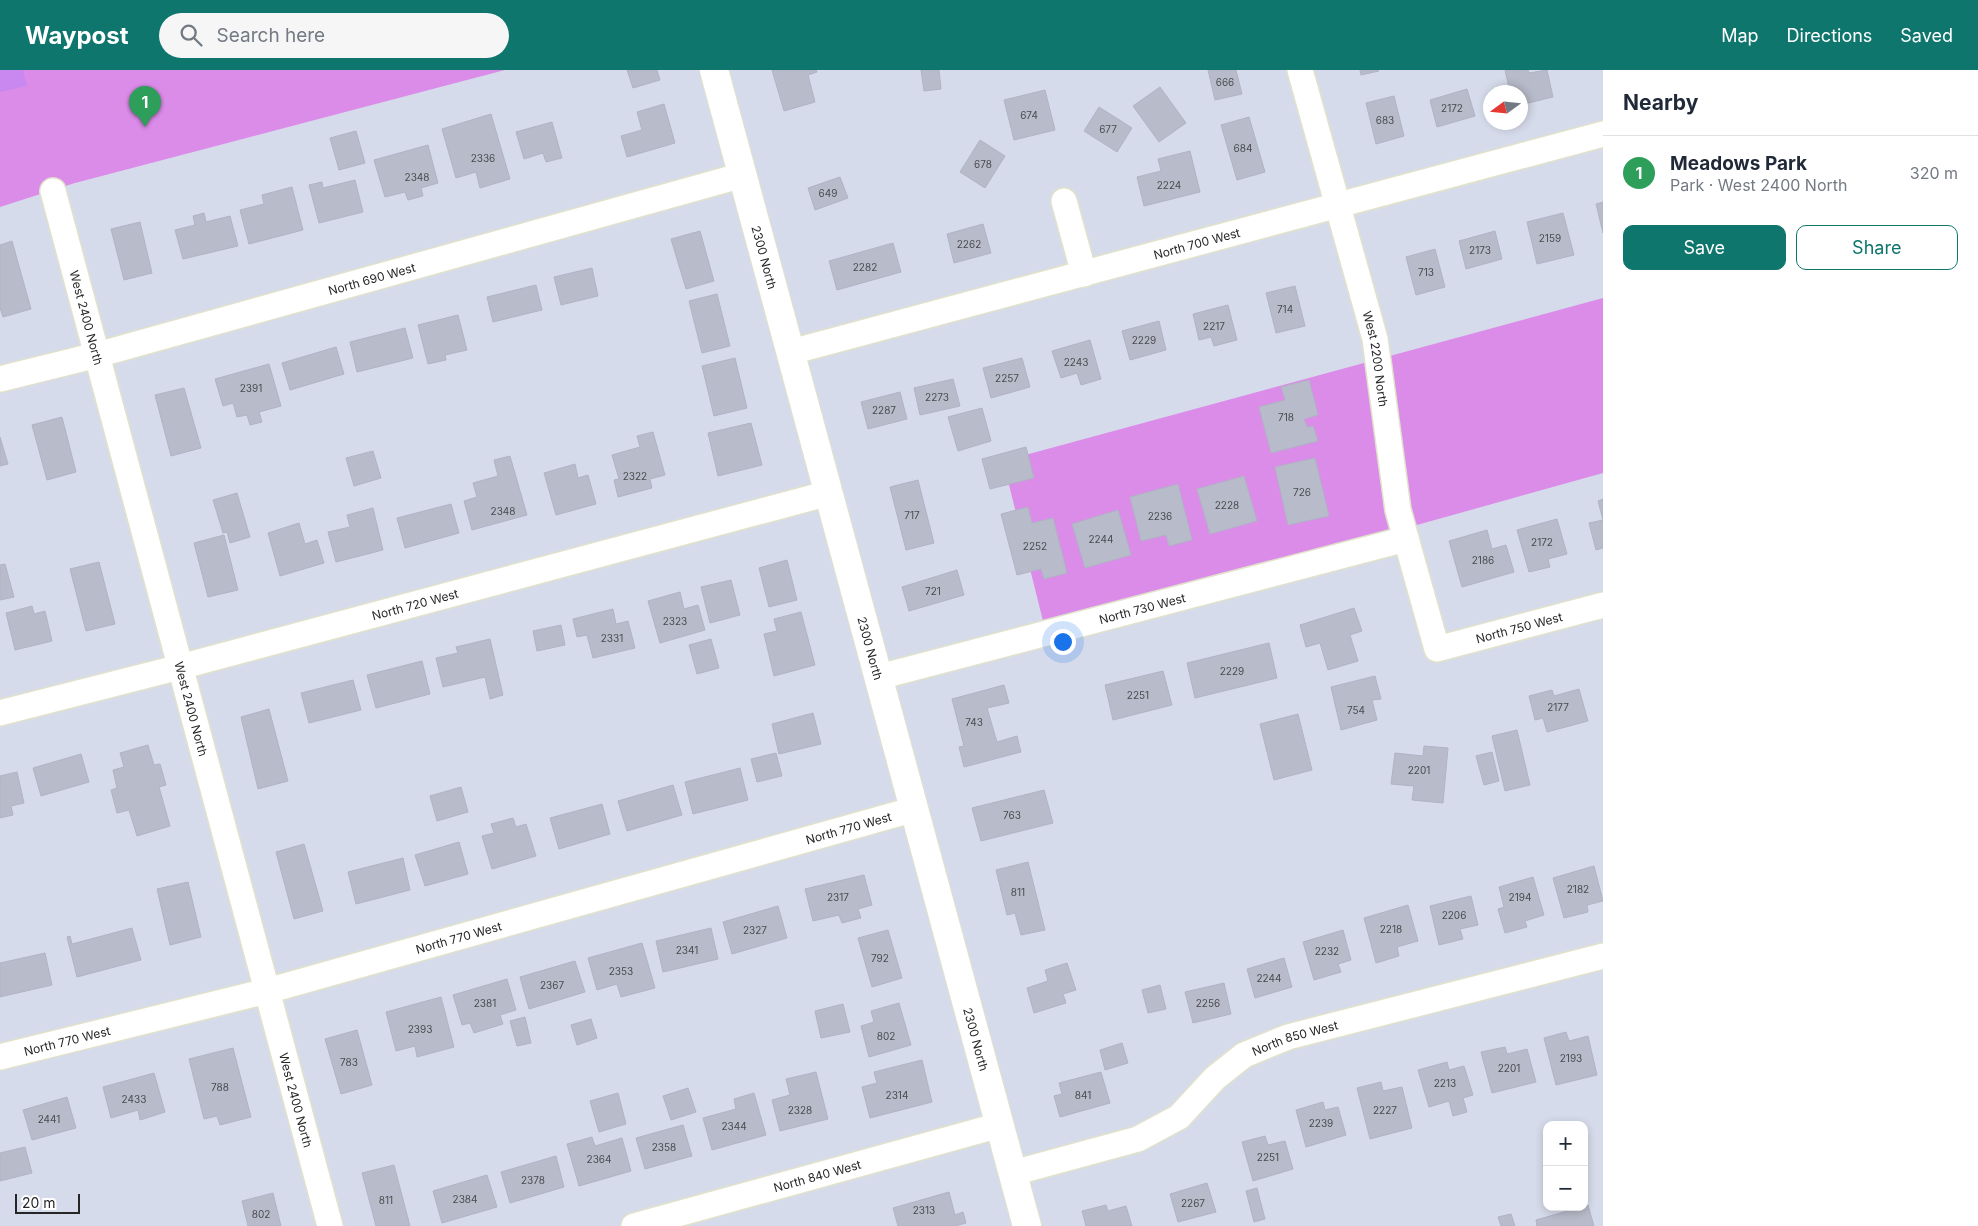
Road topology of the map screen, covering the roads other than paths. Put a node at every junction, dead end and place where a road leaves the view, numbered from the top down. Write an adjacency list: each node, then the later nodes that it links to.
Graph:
1 (714, 70): 4 (street, 2300 North)
2 (1300, 70): 7 (street, West 2200 North)
3 (1603, 134): 7 (street, North 700 West)
4 (743, 175): 9 (street, 2300 North); 10 (street, North 690 West)
5 (53, 191): 10 (street, West 2400 North)
6 (1064, 201): 8 (street)
7 (1337, 206): 8 (street, North 700 West); 13 (street, West 2200 North)
8 (1084, 274): 9 (street, North 700 West)
9 (791, 352): 12 (street, 2300 North)
10 (97, 355): 11 (street, North 690 West); 16 (street, West 2400 North)
11 (0, 379)
12 (829, 493): 16 (street, North 720 West); 17 (street, 2300 North)
13 (1406, 539): 15 (street, West 2200 North); 17 (street, North 730 West)
14 (1603, 605): 15 (street, North 750 West)
15 (1437, 649)
16 (180, 667): 18 (street, North 720 West); 21 (street, West 2400 North)
17 (879, 677): 19 (street, 2300 North)
18 (0, 713)
19 (915, 809): 21 (street, North 770 West); 23 (street, 2300 North)
20 (1603, 956): 24 (street, North 850 West)
21 (267, 991): 22 (street, North 770 West); 25 (street, West 2400 North)
22 (0, 1056)
23 (1000, 1125): 24 (street, 2300 North); 26 (street, North 840 West)
24 (1013, 1173): 27 (street, 2300 North)
25 (330, 1226)
26 (634, 1226)
27 (1028, 1226)

